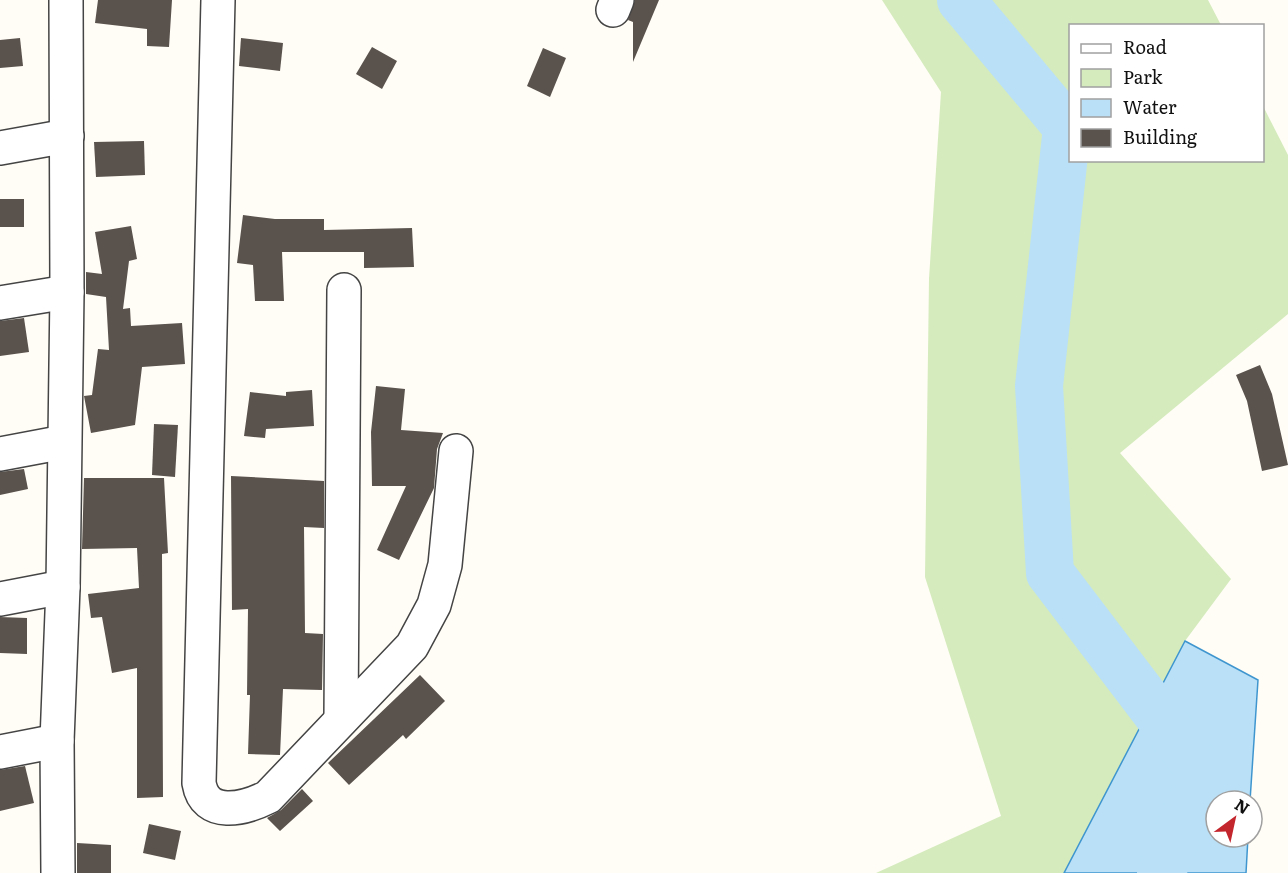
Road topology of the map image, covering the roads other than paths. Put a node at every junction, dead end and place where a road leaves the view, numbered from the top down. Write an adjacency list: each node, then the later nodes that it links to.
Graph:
1 (66, 0): 3 (street)
2 (218, 0): 13 (street)
3 (67, 136): 4 (street); 6 (street)
4 (0, 148)
5 (344, 290): 13 (street)
6 (67, 292): 7 (street); 8 (street)
7 (0, 303)
8 (64, 442): 10 (street); 11 (street)
9 (456, 452): 13 (street)
10 (0, 454)
11 (63, 587): 12 (street); 14 (street)
12 (0, 599)
13 (340, 720)
14 (57, 741): 15 (street); 16 (street)
15 (0, 752)
16 (58, 873)

